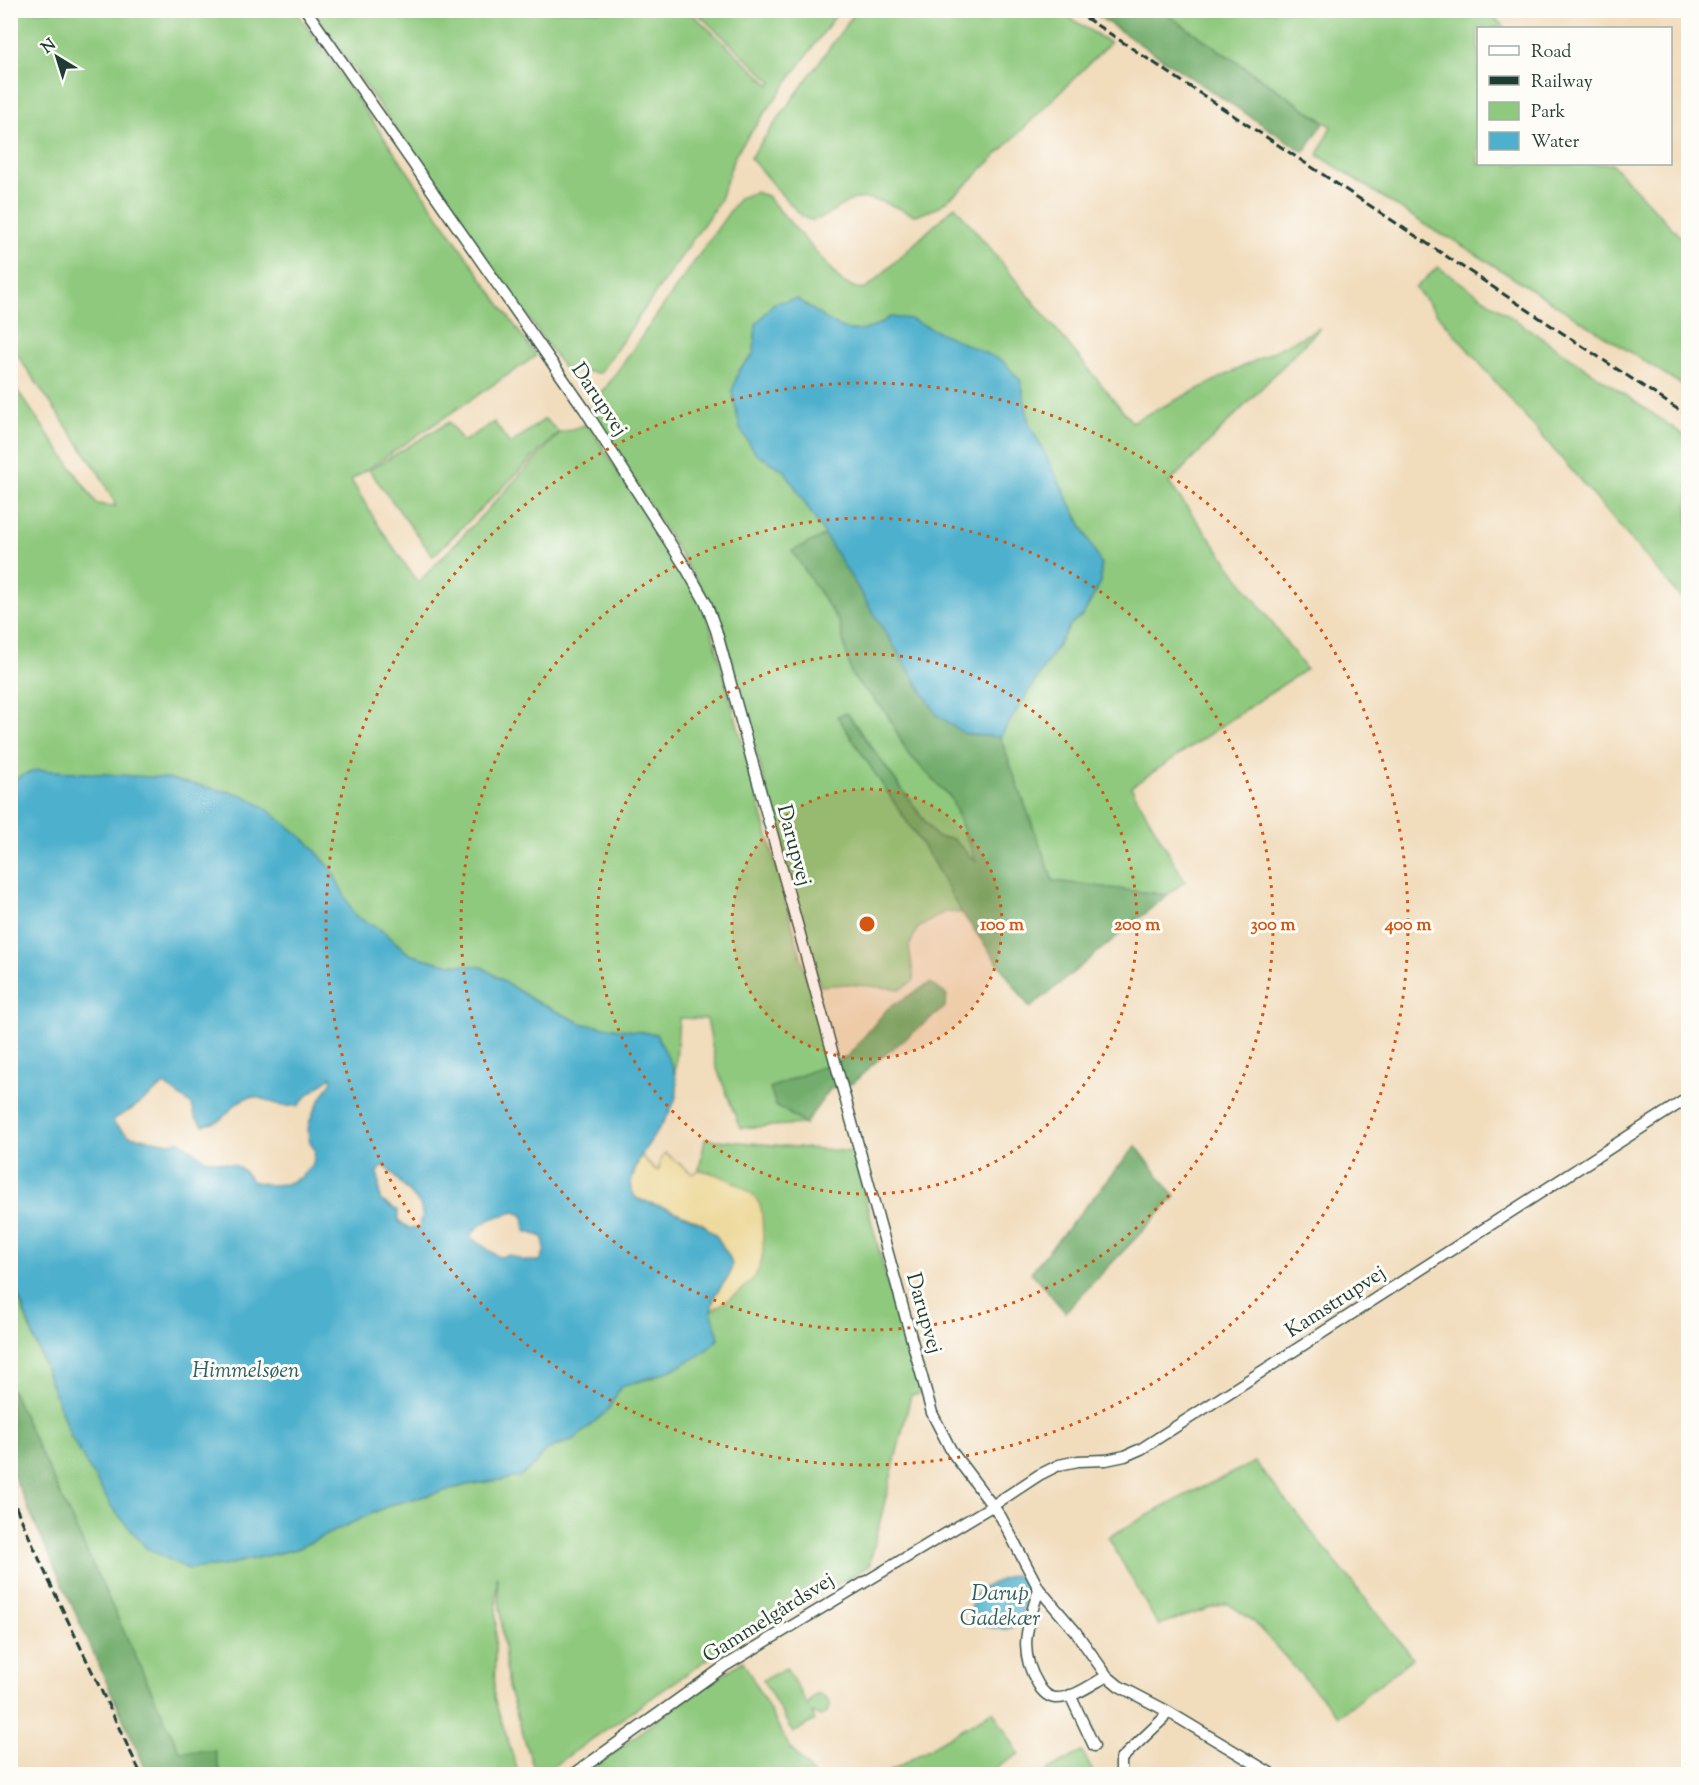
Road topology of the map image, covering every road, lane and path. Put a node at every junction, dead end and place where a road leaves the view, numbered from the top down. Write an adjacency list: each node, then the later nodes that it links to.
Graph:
1 (306, 10): 3 (street, Darupvej)
2 (1689, 1098): 3 (street, Kamstrupvej)
3 (992, 1506): 4 (street, Darupvej); 10 (street, Gammelgårdsvej)
4 (1039, 1589): 5 (street, Darupvej); 6 (street)
5 (1107, 1676): 6 (street); 7 (street, Darupvej)
6 (1070, 1695): 8 (street)
7 (1167, 1711): 9 (street); 11 (street, Darupvej)
8 (1094, 1746)
9 (1121, 1771)
10 (574, 1774)
11 (1272, 1774)

